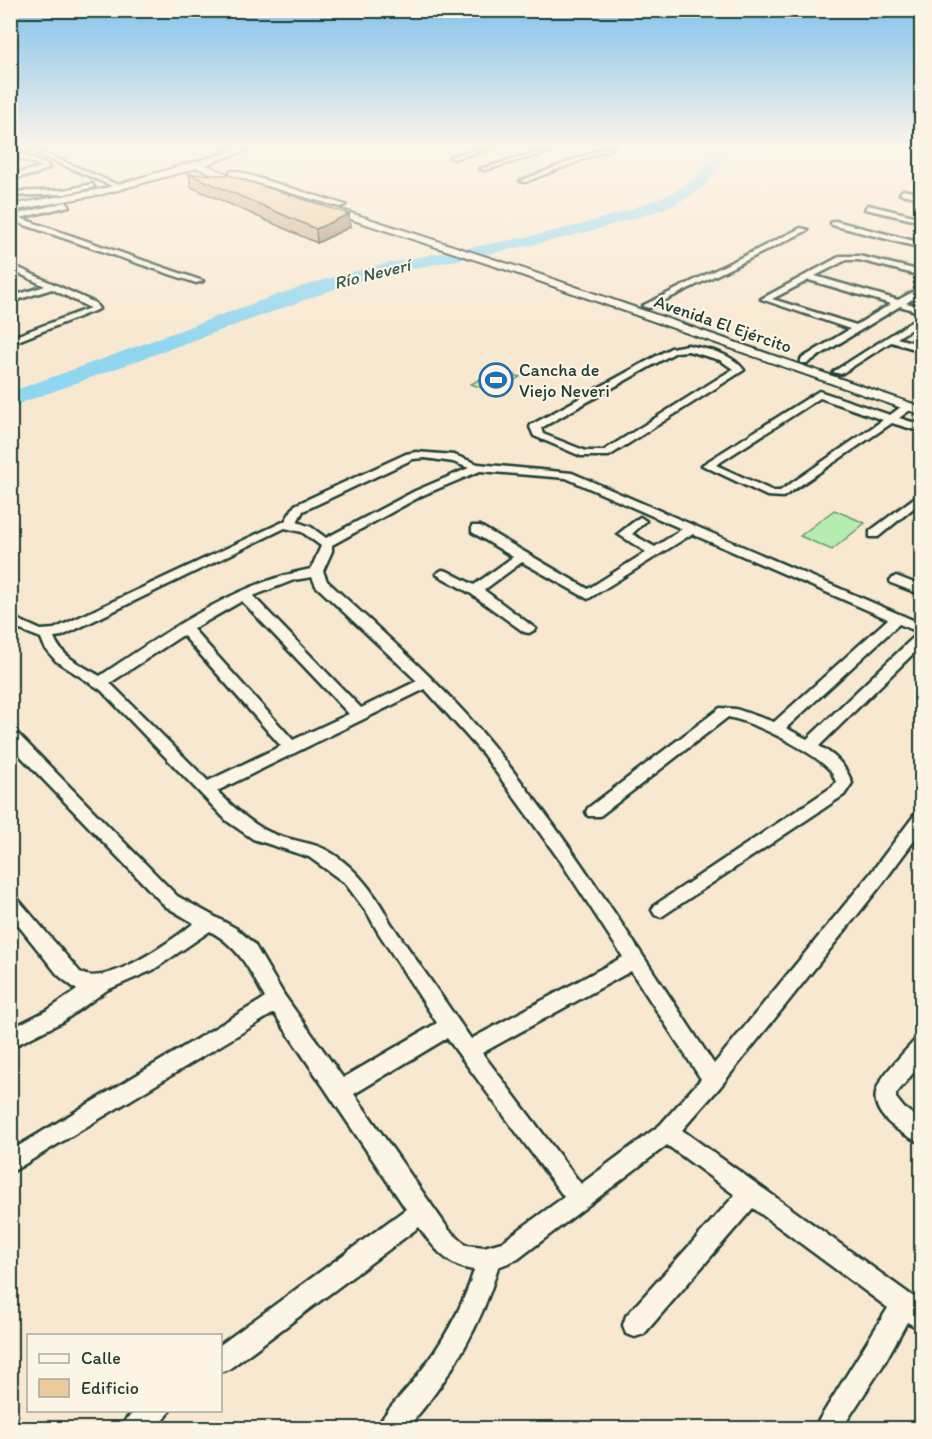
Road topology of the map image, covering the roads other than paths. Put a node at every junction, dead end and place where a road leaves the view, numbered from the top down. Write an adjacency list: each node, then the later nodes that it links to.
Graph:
1 (11, 214): 12 (street)
2 (344, 214): 23 (street, Avenida El Ejército)
3 (372, 214): 17 (street, Avenida El Ejército)
4 (897, 214): 5 (street)
5 (921, 220)
6 (835, 223): 8 (street)
7 (804, 230): 17 (street)
8 (921, 246)
9 (10, 266): 13 (street)
10 (921, 274): 11 (street)
11 (809, 277): 16 (street); 20 (street)
12 (199, 281)
13 (53, 286): 15 (street); 22 (street)
14 (921, 289): 16 (street)
15 (10, 300)
16 (897, 303): 18 (street); 20 (street)
17 (646, 306): 26 (street, Avenida El Ejército)
18 (921, 310)
19 (921, 318): 21 (street)
20 (856, 328): 26 (street)
21 (890, 339): 24 (street); 27 (street)
22 (10, 341)
23 (729, 344): 25 (street); 29 (street, Avenida El Ejército)
24 (921, 348)
25 (715, 354): 25 (street)
26 (804, 361): 27 (street, Avenida El Ejército)
27 (838, 372): 28 (street, Avenida El Ejército)
28 (921, 400)
29 (909, 406): 30 (street, Avenida El Ejército); 31 (street)
30 (921, 411)
31 (891, 419): 31 (street); 32 (street)
32 (921, 429)
33 (475, 467): 36 (street); 38 (street); 40 (street)
34 (921, 495): 39 (street)
35 (640, 521): 41 (street)
36 (290, 524): 40 (street); 54 (street)
37 (476, 529): 42 (street)
38 (691, 529): 41 (street); 49 (street)
39 (874, 534)
40 (326, 543): 43 (street)
41 (655, 552): 42 (street)
42 (522, 557): 46 (street)
43 (317, 572): 48 (street); 56 (street)
44 (442, 574): 46 (street)
45 (896, 580): 47 (street)
46 (475, 590): 52 (street)
47 (921, 591)
48 (245, 596): 51 (street); 58 (street)
49 (897, 618): 53 (street); 59 (street)
50 (10, 620): 54 (street)
51 (185, 628): 57 (street); 62 (street)
52 (529, 629)
53 (921, 629)
54 (46, 634): 57 (street)
55 (921, 637): 61 (street)
56 (428, 682): 58 (street); 69 (street)
57 (100, 683): 63 (street)
58 (359, 715): 62 (street)
59 (776, 729): 61 (street); 64 (street)
60 (10, 735): 68 (street)
61 (808, 747): 67 (street)
62 (291, 748): 63 (street)
63 (208, 789): 72 (street)
64 (594, 812)
65 (921, 817): 76 (street)
66 (10, 902): 70 (street)
67 (661, 910)
68 (209, 922): 70 (street); 71 (street)
69 (633, 961): 75 (street); 76 (street)
70 (100, 984): 73 (street)
71 (277, 1000): 77 (street); 80 (street)
72 (450, 1026): 75 (street); 77 (street)
73 (10, 1039)
74 (921, 1046): 79 (street)
75 (468, 1051): 82 (street)
76 (713, 1080): 78 (street)
77 (342, 1090): 83 (street)
78 (667, 1132): 81 (street); 82 (street)
79 (921, 1133)
80 (10, 1163)
81 (751, 1193): 85 (street); 86 (street)
82 (578, 1198): 84 (street)
83 (422, 1211): 84 (street); 87 (street)
84 (489, 1258): 90 (street)
85 (913, 1311): 91 (street)
86 (635, 1325)
87 (222, 1359)
88 (155, 1412): 89 (street)
89 (135, 1428)
90 (390, 1428)
91 (827, 1428)

